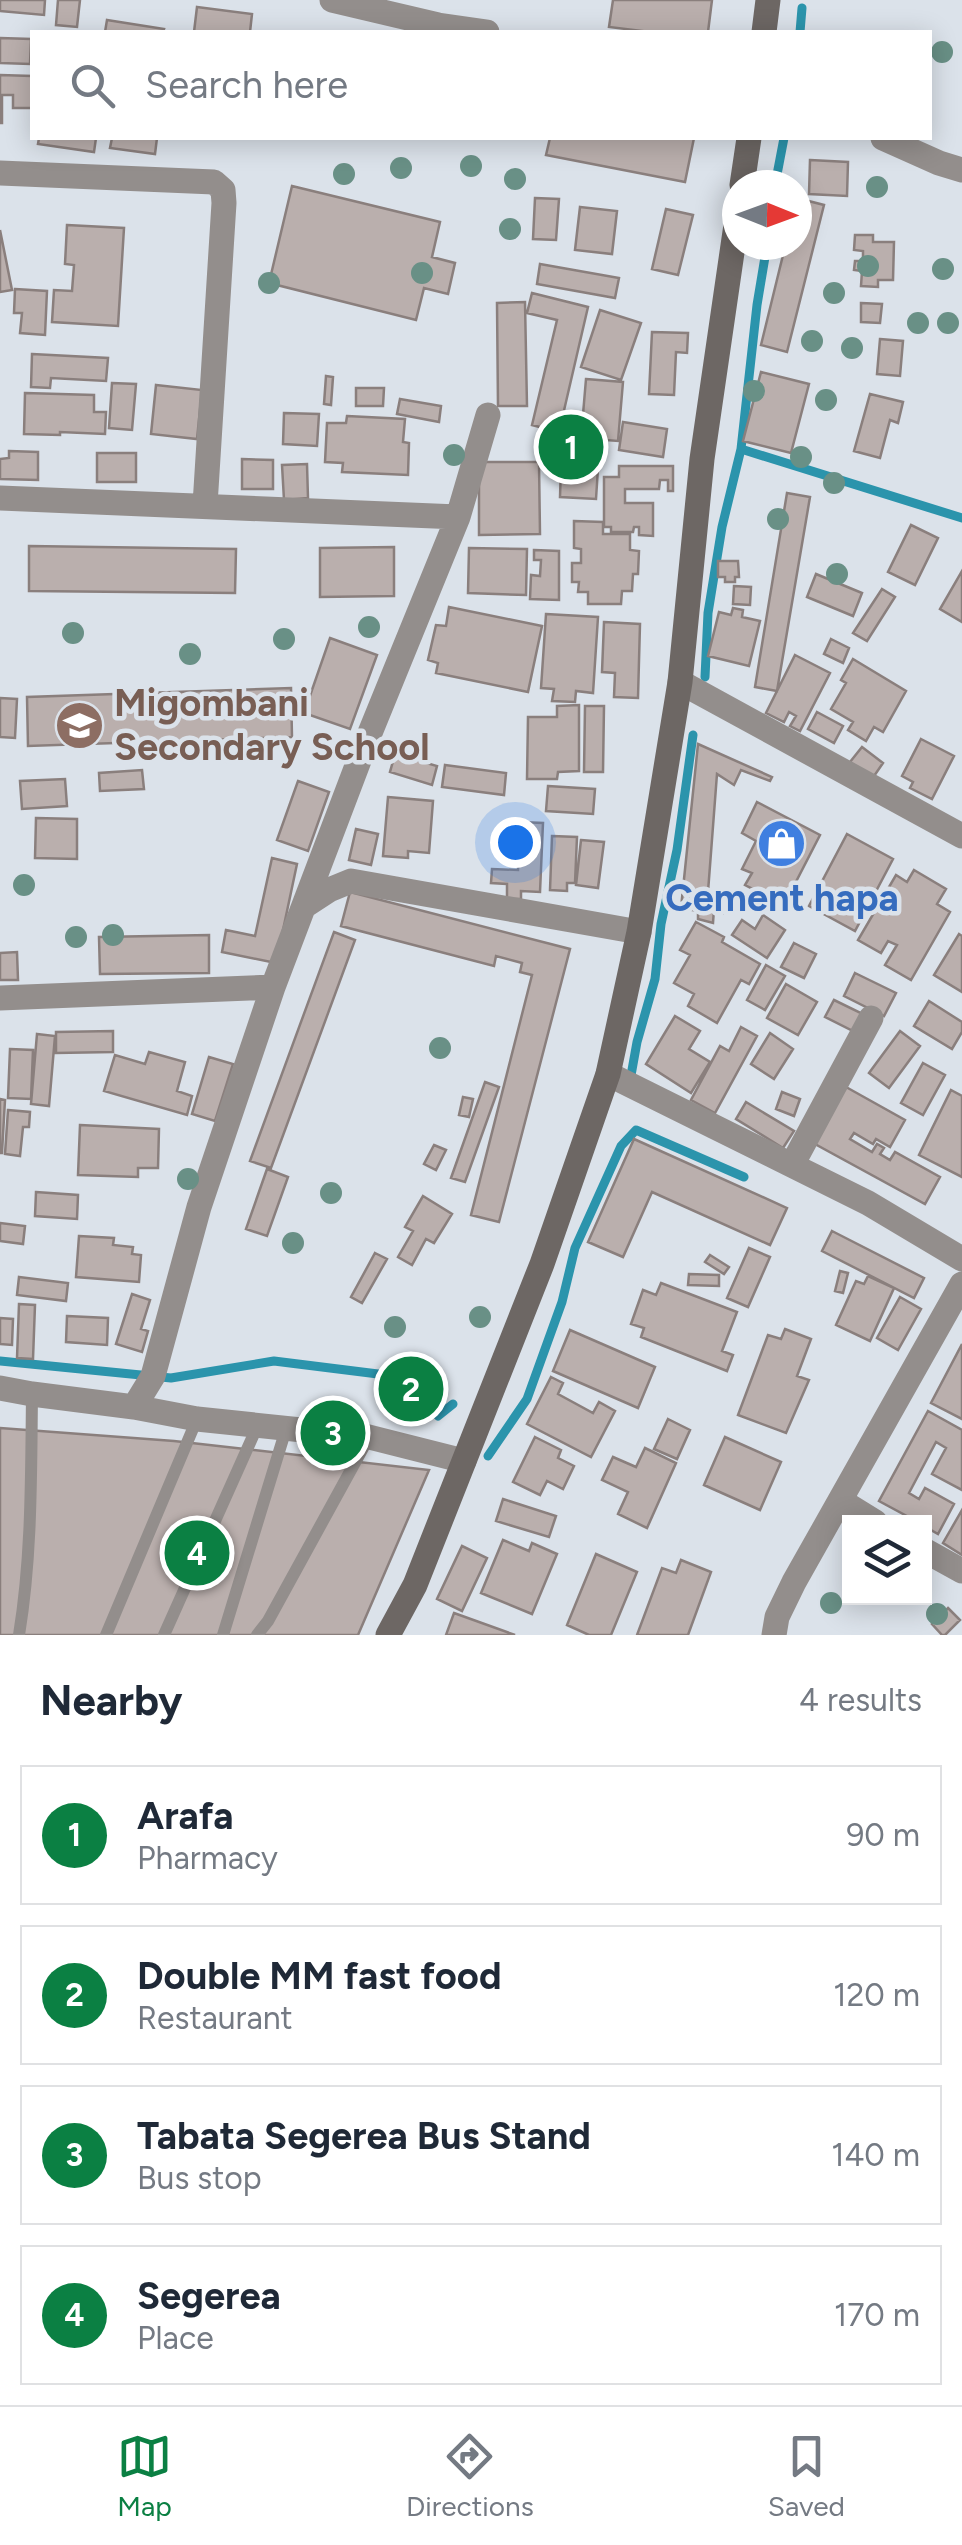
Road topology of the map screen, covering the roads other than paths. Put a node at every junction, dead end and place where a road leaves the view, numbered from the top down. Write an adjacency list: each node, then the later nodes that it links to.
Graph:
1 (332, 0): 3 (street)
2 (768, 0): 4 (main road)
3 (473, 30)
4 (764, 30)
5 (748, 140): 7 (main road)
6 (888, 140): 8 (street)
7 (744, 170)
8 (962, 170)
9 (0, 173): 13 (street)
10 (731, 260): 15 (main road)
11 (488, 415): 14 (street)
12 (0, 498): 13 (street)
13 (204, 505): 14 (street)
14 (458, 517): 17 (street)
15 (680, 682): 16 (street); 18 (main road)
16 (962, 836)
17 (306, 905): 18 (street); 19 (street)
18 (639, 932): 22 (main road)
19 (273, 987): 20 (street); 28 (street)
20 (0, 998)
21 (871, 1018): 23 (street)
22 (608, 1074): 23 (street); 33 (main road)
23 (792, 1165): 24 (street)
24 (962, 1258)
25 (962, 1284): 34 (street)
26 (0, 1388): 27 (street)
27 (32, 1394): 28 (street); 38 (lane)
28 (134, 1407): 29 (street)
29 (197, 1419): 30 (street); 39 (lane)
30 (256, 1427): 31 (street); 40 (lane)
31 (286, 1429): 32 (street); 41 (lane)
32 (370, 1437): 33 (street); 42 (lane)
33 (464, 1461): 43 (main road)
34 (840, 1501): 35 (street); 44 (street)
35 (864, 1515)
36 (932, 1554): 37 (street)
37 (962, 1571)
38 (19, 1635)
39 (106, 1635)
40 (164, 1635)
41 (223, 1635)
42 (257, 1635)
43 (388, 1635)
44 (774, 1635)

